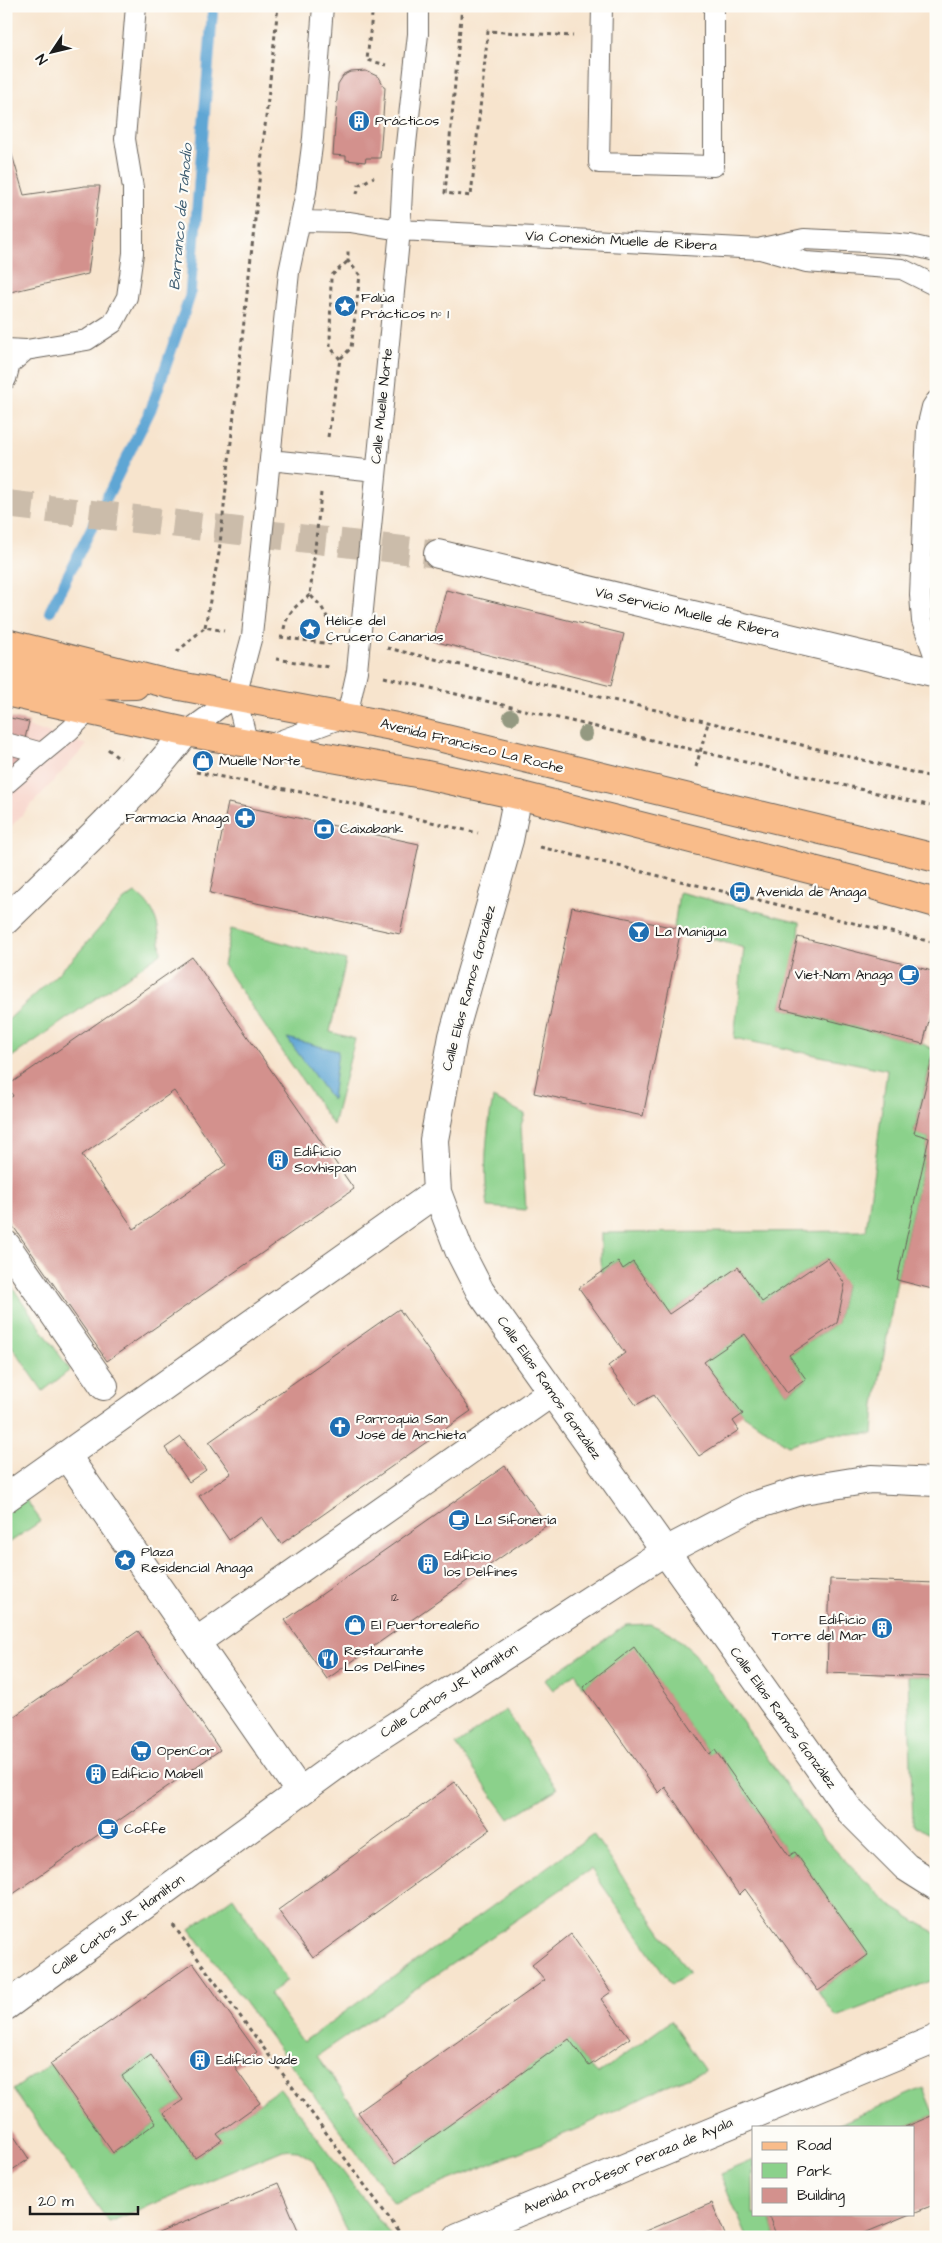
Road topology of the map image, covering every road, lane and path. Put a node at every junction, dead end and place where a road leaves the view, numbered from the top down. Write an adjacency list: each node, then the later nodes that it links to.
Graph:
1 (136, 6): 20 (lane)
2 (278, 6): 29 (path)
3 (324, 6): 12 (lane)
4 (373, 6): 10 (path)
5 (418, 6): 14 (lane, Calle Muelle Norte)
6 (462, 6): 9 (path)
7 (602, 6): 9 (lane)
8 (714, 6): 9 (lane)
9 (602, 38)
10 (391, 72)
11 (380, 173): 13 (path)
12 (300, 221): 13 (lane, Vía Conexión Muelle de Ribera); 24 (lane)
13 (350, 222): 14 (lane, Vía Conexión Muelle de Ribera); 17 (path)
14 (400, 230): 15 (lane, Vía Conexión Muelle de Ribera); 26 (lane, Calle Muelle Norte)
15 (760, 249): 16 (lane); 18 (lane, Vía Conexión Muelle de Ribera)
16 (936, 251)
17 (348, 261): 21 (path); 21 (path)
18 (936, 286)
19 (6, 349): 20 (lane)
20 (26, 350): 22 (lane)
21 (340, 359): 25 (path)
22 (6, 378)
23 (936, 401): 36 (lane)
24 (270, 460): 25 (lane); 34 (lane)
25 (325, 464): 26 (lane); 28 (path)
26 (376, 471): 35 (lane, Calle Muelle Norte)
27 (438, 554): 40 (street, Vía Servicio Muelle de Ribera)
28 (310, 595): 30 (path); 31 (path)
29 (205, 627): 34 (path); 38 (path)
30 (332, 630)
31 (282, 637): 32 (path); 34 (path)
32 (332, 637)
33 (6, 643): 38 (main road, Avenida Francisco La Roche)
34 (250, 645): 39 (path); 42 (lane)
35 (359, 646): 39 (lane, Calle Muelle Norte); 50 (path)
36 (936, 660)
37 (6, 667): 38 (main road)
38 (170, 671): 42 (main road, Avenida Francisco La Roche)
39 (356, 671): 44 (lane, Calle Muelle Norte); 53 (path)
40 (936, 673)
41 (6, 692): 43 (main road)
42 (236, 696): 44 (main road, Avenida Francisco La Roche); 45 (lane); 47 (lane)
43 (88, 712): 45 (main road); 48 (lane)
44 (347, 716): 47 (lane); 49 (main road, Avenida Francisco La Roche)
45 (186, 732): 47 (main road); 56 (street)
46 (6, 743): 48 (lane)
47 (256, 746): 52 (main road)
48 (42, 753): 51 (lane)
49 (503, 753): 52 (main road); 54 (main road, Avenida Francisco La Roche)
50 (936, 778)
51 (8, 780)
52 (518, 795): 55 (main road); 57 (street, Calle Elías Ramos González)
53 (936, 807)
54 (936, 858)
55 (936, 903)
56 (6, 920)
57 (437, 1192): 60 (street, Calle Elías Ramos González); 61 (street)
58 (6, 1246): 59 (street)
59 (104, 1386)
60 (552, 1392): 64 (street, Calle Elías Ramos González); 65 (street)
61 (66, 1456): 63 (street); 65 (street)
62 (936, 1482): 64 (street, Calle Carlos J.R. Hamilton)
63 (6, 1498)
64 (664, 1552): 66 (street, Calle Carlos J.R. Hamilton); 67 (street, Calle Elías Ramos González)
65 (196, 1642): 66 (street)
66 (300, 1792): 68 (street, Calle Carlos J.R. Hamilton)
67 (936, 1886)
68 (154, 1899): 69 (street, Calle Carlos J.R. Hamilton); 71 (path)
69 (6, 2006)
70 (936, 2038): 72 (street, Avenida Profesor Peraza de Ayala)
71 (403, 2237)
72 (458, 2237)

